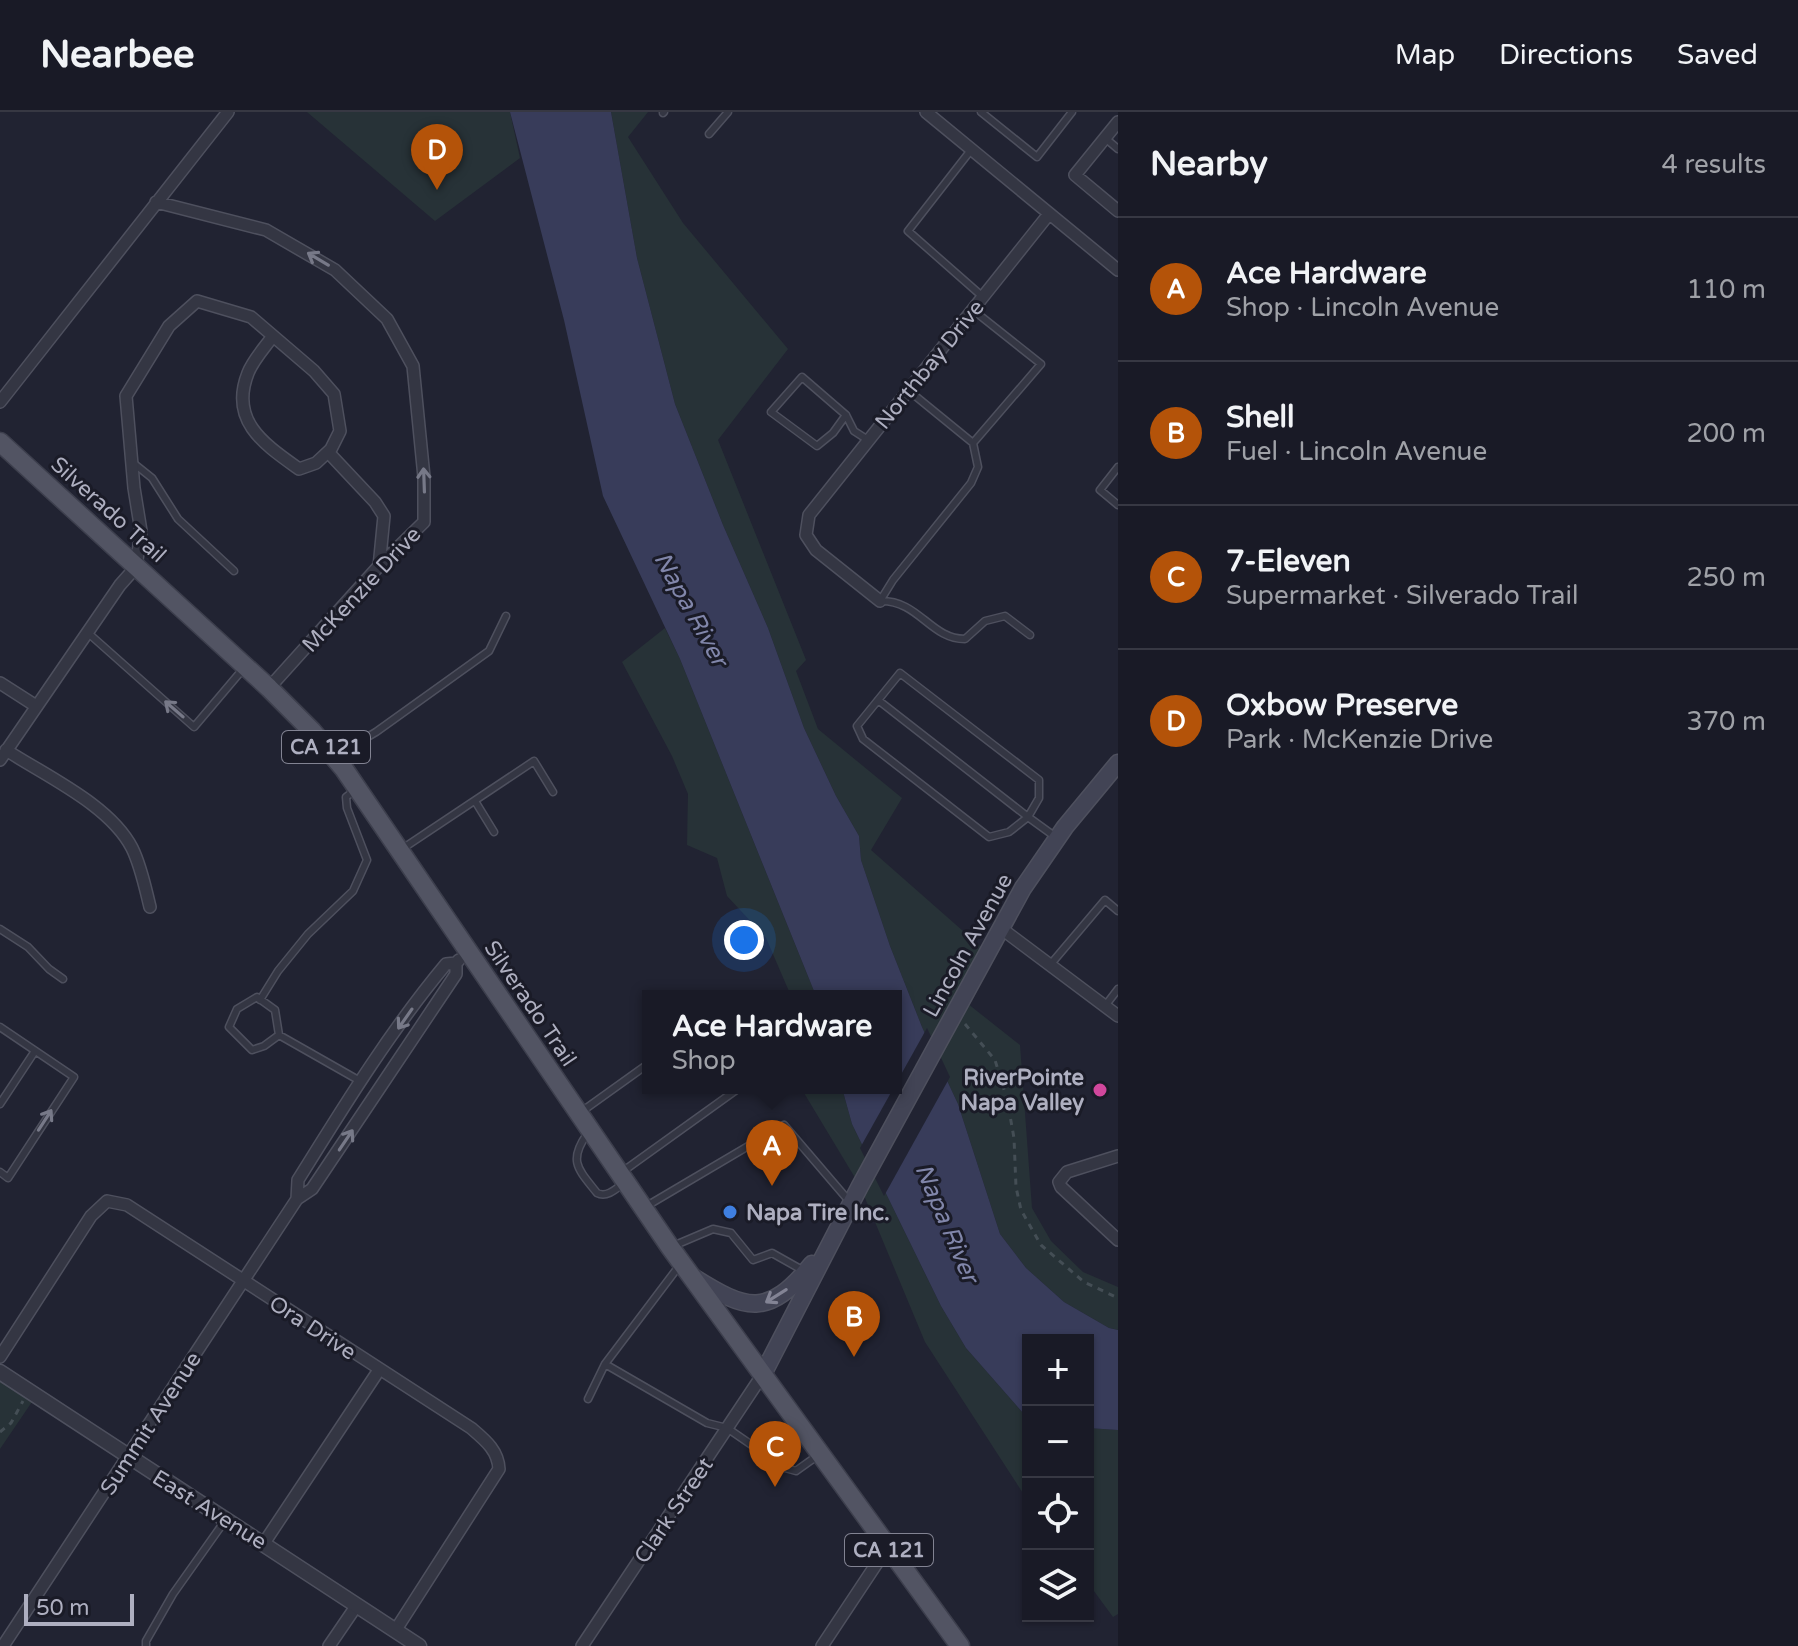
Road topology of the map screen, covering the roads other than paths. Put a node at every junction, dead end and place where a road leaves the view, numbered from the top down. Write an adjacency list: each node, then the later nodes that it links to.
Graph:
1 (228, 112): 11 (street)
2 (728, 112): 7 (lane)
3 (926, 112): 10 (street)
4 (981, 112): 5 (lane)
5 (1072, 112)
6 (1118, 122): 8 (street)
7 (709, 134)
8 (1105, 138): 9 (lane); 12 (street)
9 (1118, 149)
10 (971, 150): 13 (street); 15 (lane)
11 (156, 202): 19 (street); 29 (street, McKenzie Drive, one-way to 11)
12 (1118, 211)
13 (1049, 214): 14 (street); 15 (street, Northbay Drive)
14 (1118, 270)
15 (983, 297): 16 (street, Northbay Drive)
16 (973, 310): 18 (street, Northbay Drive); 23 (lane)
17 (273, 336): 24 (street); 24 (street); 25 (street)
18 (908, 390): 21 (street, Northbay Drive); 23 (lane)
19 (0, 402)
20 (846, 415): 20 (lane); 21 (lane)
21 (868, 440): 31 (street, Northbay Drive)
22 (0, 442): 28 (main road, Silverado Trail / CA 121)
23 (973, 443): 31 (lane)
24 (328, 452): 29 (street)
25 (132, 462): 28 (street); 30 (lane)
26 (1118, 467): 27 (lane)
27 (1118, 505)
28 (136, 567): 33 (street); 35 (main road, Silverado Trail / CA 121)
29 (378, 567): 37 (street, McKenzie Drive)
30 (234, 571)
31 (880, 601): 34 (lane)
32 (506, 616): 41 (lane)
33 (87, 632): 35 (lane, one-way to 33); 39 (street)
34 (1030, 635)
35 (246, 666): 37 (main road, Silverado Trail / CA 121)
36 (0, 683): 39 (street)
37 (269, 688): 41 (main road, Silverado Trail / CA 121)
38 (878, 700): 46 (lane); 46 (lane); 46 (lane)
39 (36, 706): 40 (street)
40 (3, 755): 50 (street)
41 (334, 757): 43 (main road, Silverado Trail / CA 121)
42 (1118, 763): 48 (main road, Lincoln Avenue)
43 (357, 788): 49 (main road, Silverado Trail / CA 121); 58 (lane)
44 (553, 792): 45 (lane)
45 (475, 801): 47 (lane); 49 (lane)
46 (1028, 817): 48 (lane)
47 (494, 832)
48 (1057, 838): 53 (main road, Lincoln Avenue)
49 (399, 851): 54 (main road, Silverado Trail / CA 121)
50 (150, 907)
51 (1118, 911): 55 (lane)
52 (0, 929): 56 (lane)
53 (1002, 929): 55 (street); 74 (main road, Lincoln Avenue)
54 (462, 958): 65 (street, Summit Avenue, one-way to 65); 68 (main road, Silverado Trail / CA 121); 73 (street, Summit Avenue, one-way to 54)
55 (1050, 965): 59 (street)
56 (63, 979)
57 (1118, 989): 59 (lane)
58 (260, 1000): 62 (lane); 62 (lane)
59 (1105, 1006): 60 (street)
60 (1118, 1016)
61 (1, 1030): 63 (lane)
62 (279, 1035): 65 (lane)
63 (35, 1051): 67 (lane); 71 (lane, one-way to 63)
64 (642, 1068): 68 (lane)
65 (360, 1081): 73 (street, Summit Avenue)
66 (731, 1094): 72 (lane)
67 (0, 1104)
68 (578, 1114): 69 (main road, Silverado Trail / CA 121)
69 (590, 1131): 72 (main road, Silverado Trail / CA 121); 72 (lane)
70 (1118, 1156): 76 (street)
71 (0, 1172)
72 (622, 1178): 75 (main road, Silverado Trail / CA 121)
73 (297, 1199): 80 (street, Summit Avenue)
74 (851, 1203): 75 (lane); 77 (main road, Lincoln Avenue)
75 (643, 1208): 78 (main road, Silverado Trail / CA 121)
76 (1118, 1240)
77 (831, 1241): 79 (main road); 85 (main road, Lincoln Avenue)
78 (681, 1262): 79 (main road, one-way to 78); 79 (lane); 82 (lane); 85 (main road, Silverado Trail / CA 121)
79 (806, 1272)
80 (242, 1281): 81 (street, Ora Drive); 83 (street, Ora Drive); 89 (street, Summit Avenue)
81 (0, 1357)
82 (605, 1364): 86 (lane); 87 (lane)
83 (379, 1370): 91 (street); 94 (street, Ora Drive)
84 (0, 1372): 89 (street, East Avenue)
85 (763, 1374): 87 (street, Clark Street); 88 (main road, Silverado Trail / CA 121)
86 (588, 1399)
87 (727, 1428): 88 (lane); 99 (street, Clark Street)
88 (819, 1454): 92 (main road, Silverado Trail / CA 121)
89 (129, 1457): 90 (street, East Avenue); 95 (street, Summit Avenue)
90 (226, 1519): 91 (street, East Avenue); 96 (lane)
91 (264, 1543): 93 (street, East Avenue)
92 (887, 1548): 100 (street); 101 (main road, Silverado Trail / CA 121)
93 (357, 1605): 94 (street, East Avenue); 97 (street)
94 (395, 1631): 98 (street, East Avenue)
95 (3, 1646)
96 (146, 1646)
97 (329, 1646)
98 (419, 1646)
99 (582, 1646)
100 (822, 1646)
101 (960, 1646)

